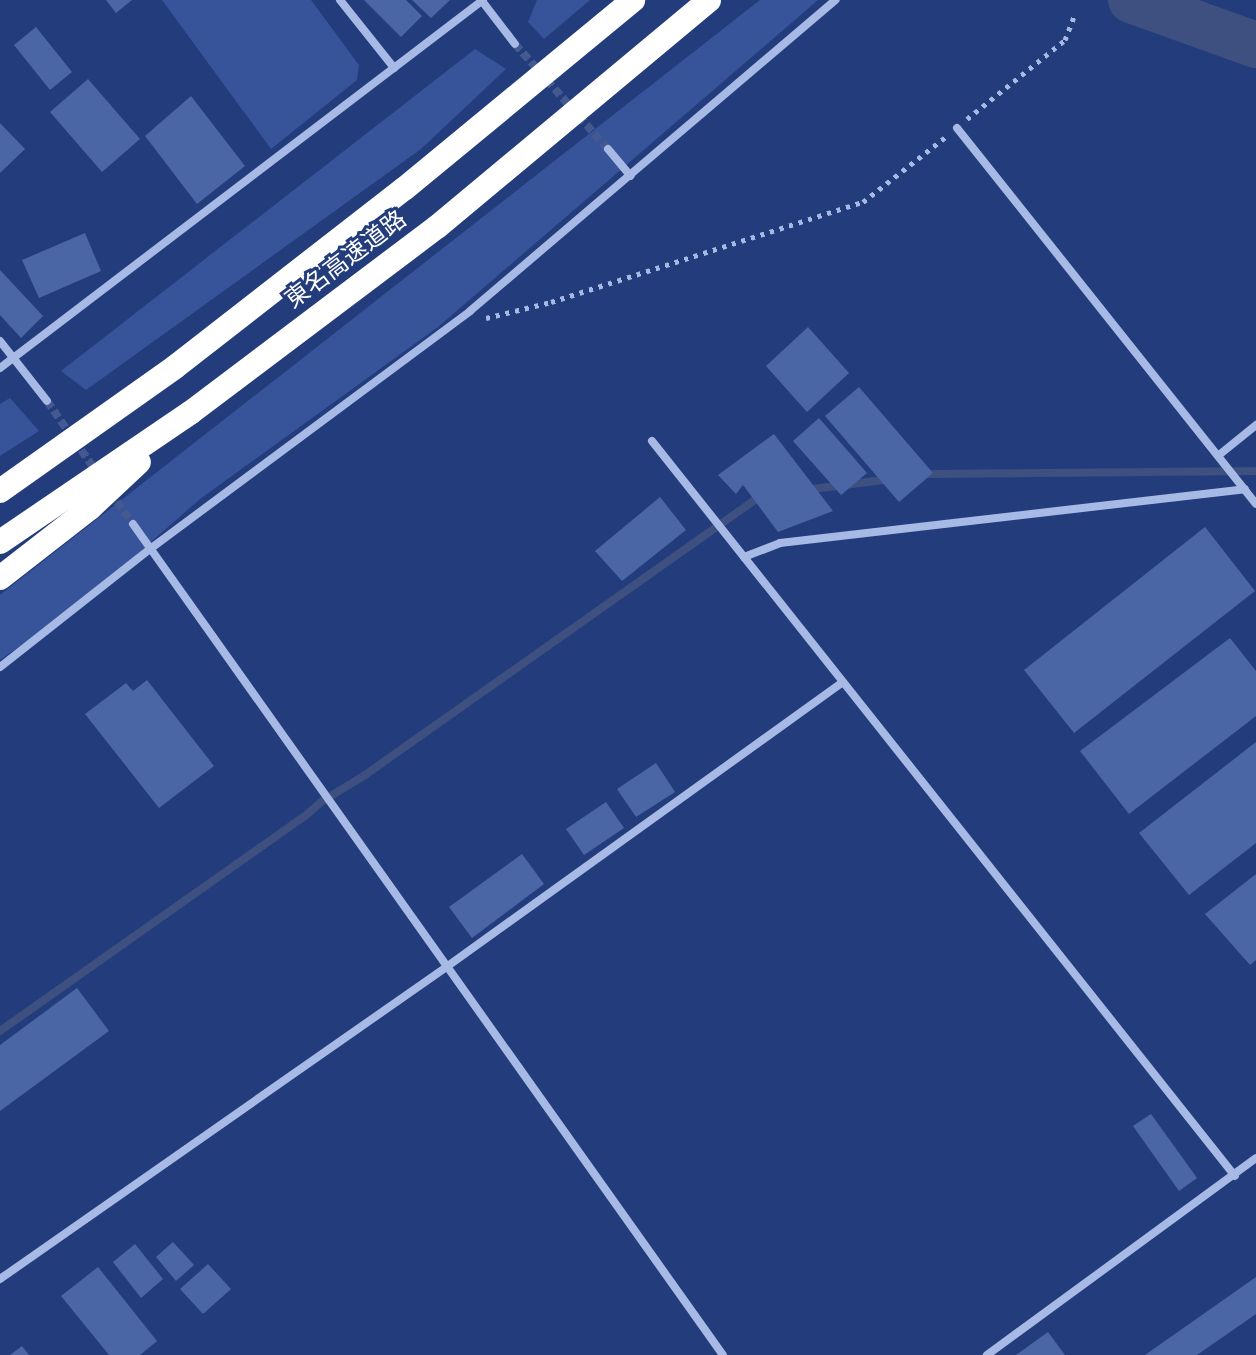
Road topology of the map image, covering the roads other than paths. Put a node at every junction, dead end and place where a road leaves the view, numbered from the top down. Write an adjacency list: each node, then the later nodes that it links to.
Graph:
1 (340, 0): 7 (street)
2 (482, 0): 6 (street); 7 (street)
3 (633, 0): 20 (highway, 東名高速道路)
4 (709, 0): 15 (highway, 東名高速道路)
5 (835, 0): 10 (street)
6 (515, 44)
7 (394, 68): 12 (street)
8 (957, 128): 18 (street)
9 (608, 149): 10 (street)
10 (631, 176): 24 (street)
11 (0, 341): 12 (street)
12 (17, 358): 13 (street); 14 (street)
13 (0, 368)
14 (47, 401)
15 (190, 413): 23 (highway, 東名高速道路); 26 (highway)
16 (1256, 425): 18 (street)
17 (652, 441): 25 (street)
18 (1219, 455): 19 (street)
19 (1245, 489): 21 (street); 25 (street)
20 (0, 491)
21 (1256, 504)
22 (133, 524): 24 (street)
23 (0, 542)
24 (150, 549): 27 (street); 29 (street)
25 (744, 557): 28 (street)
26 (0, 578)
27 (0, 667)
28 (843, 682): 29 (street); 31 (street)
29 (445, 968): 32 (street); 33 (street)
30 (1256, 1158): 31 (street)
31 (1235, 1176): 34 (street)
32 (0, 1279)
33 (723, 1355)
34 (987, 1355)

